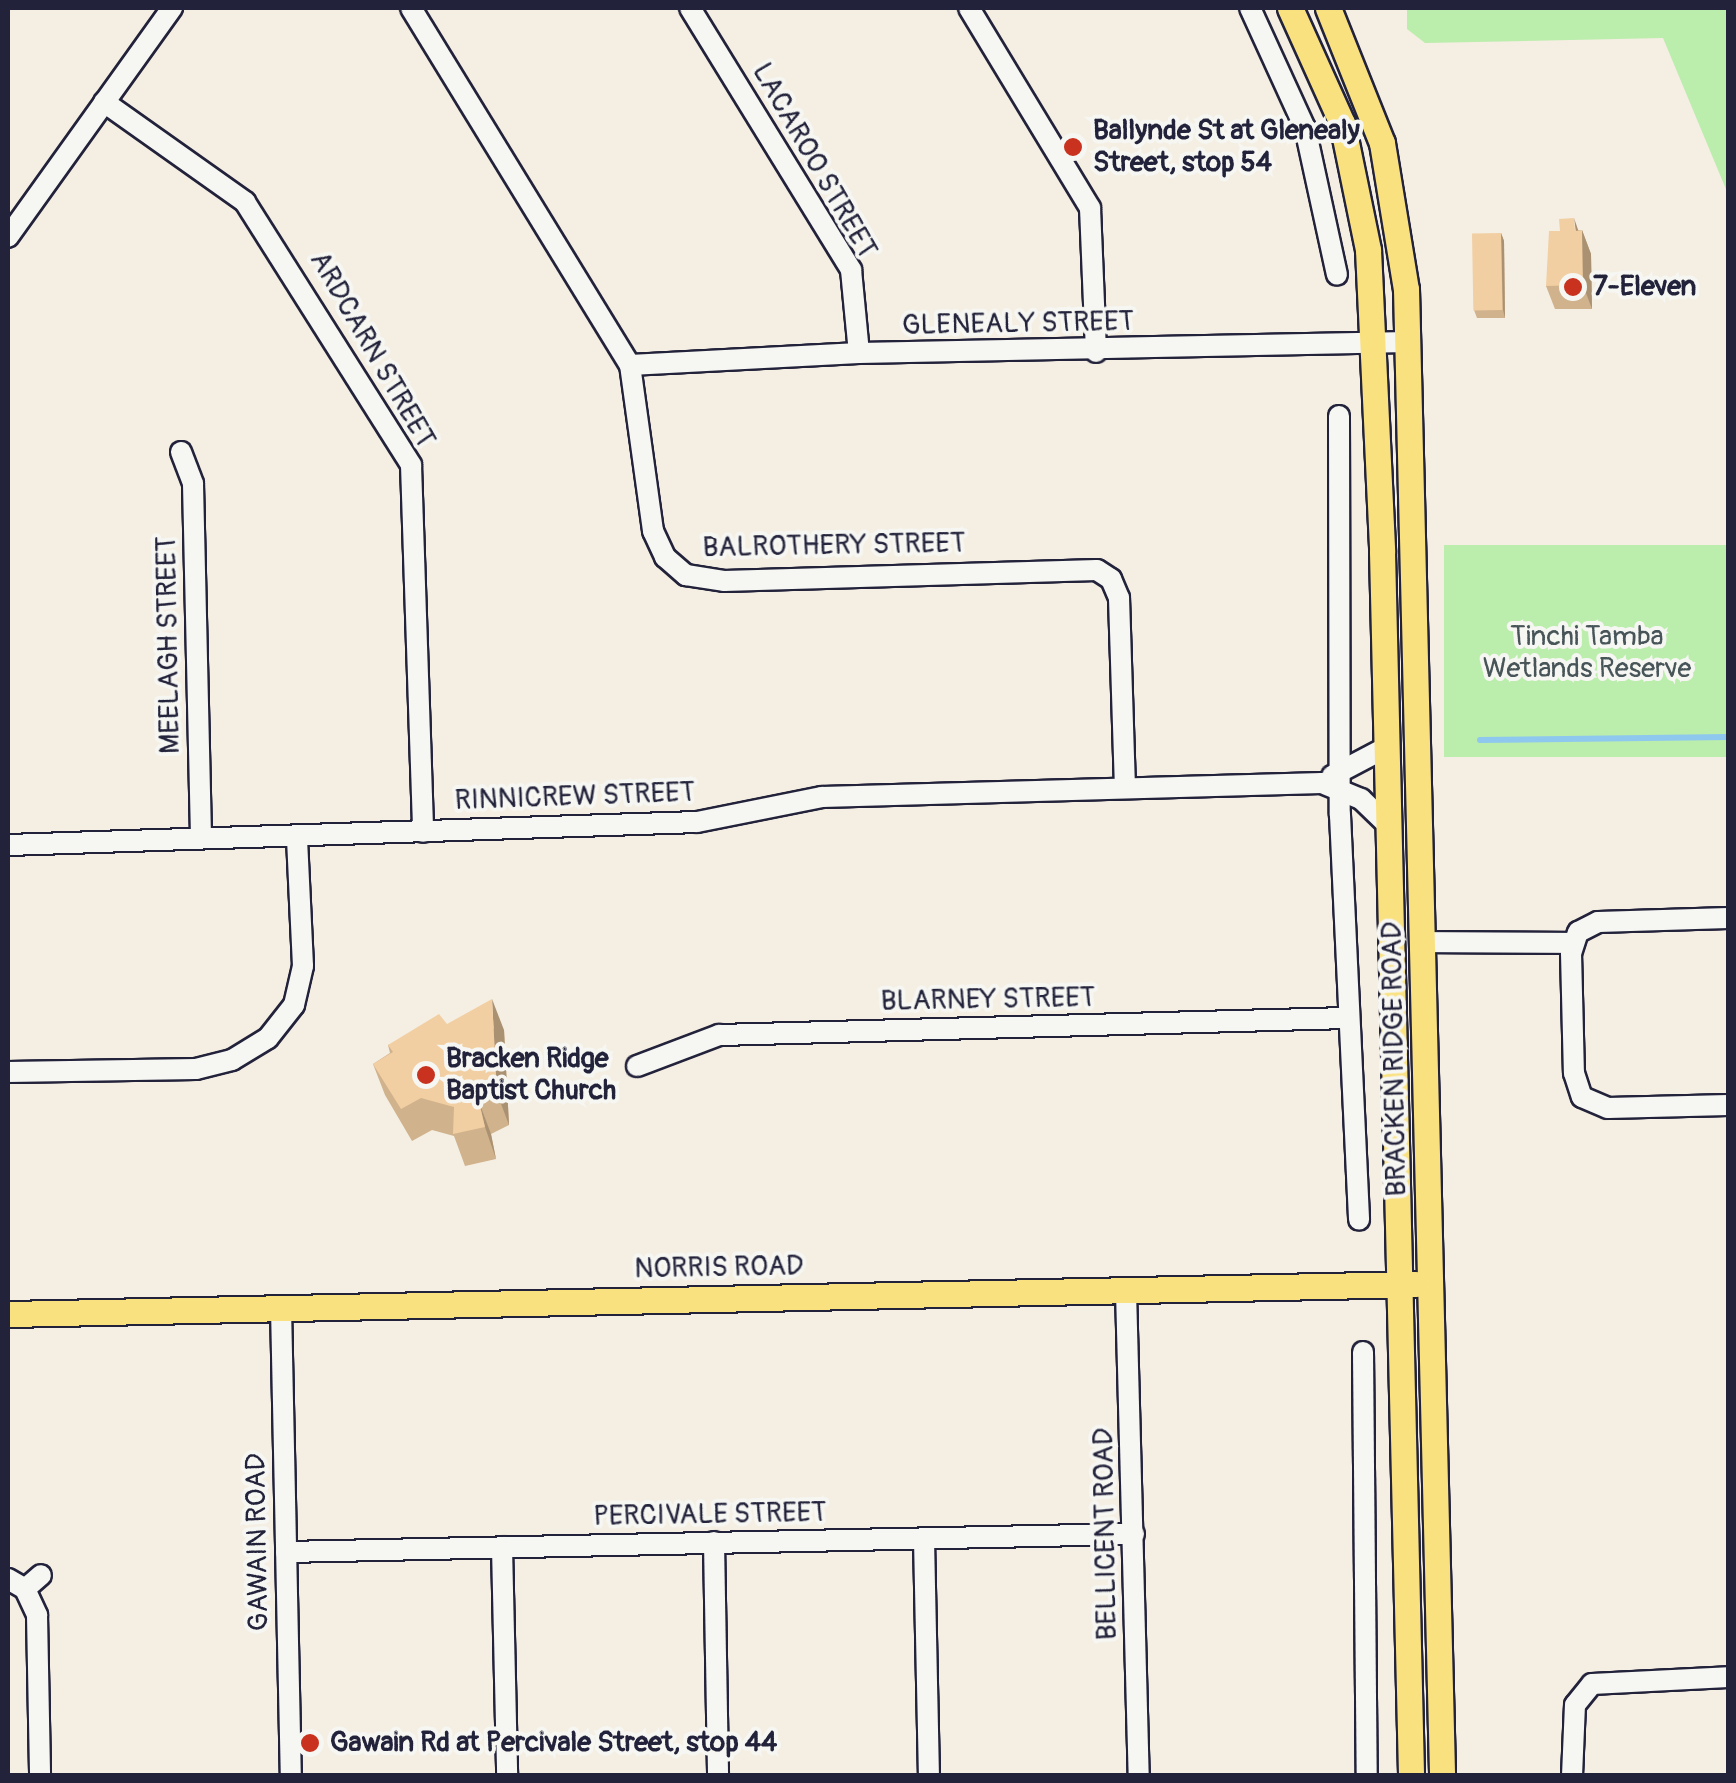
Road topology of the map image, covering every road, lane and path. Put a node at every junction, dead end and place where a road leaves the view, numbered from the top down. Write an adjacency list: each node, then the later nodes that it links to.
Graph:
1 (172, 8): 8 (street)
2 (411, 8): 17 (street, BALROTHERY STREET)
3 (690, 8): 16 (street, LACAROO STREET)
4 (969, 8): 15 (street)
5 (1250, 8): 10 (street)
6 (1290, 8): 9 (main road, BRACKEN RIDGE ROAD)
7 (1328, 8): 13 (main road, BRACKEN RIDGE ROAD)
8 (104, 102): 11 (street); 24 (street, ARDCARN STREET)
9 (1360, 185): 10 (street); 14 (main road, BRACKEN RIDGE ROAD)
10 (1324, 204): 12 (street)
11 (8, 237)
12 (1336, 275)
13 (1408, 342): 14 (street, GLENEALY STREET); 29 (main road, BRACKEN RIDGE ROAD)
14 (1372, 343): 15 (street, GLENEALY STREET); 20 (main road, BRACKEN RIDGE ROAD)
15 (1096, 352): 16 (street, GLENEALY STREET)
16 (859, 353): 17 (street, GLENEALY STREET)
17 (630, 365): 22 (street, BALROTHERY STREET)
18 (1339, 416): 21 (street, BRACKEN RIDGE ROAD)
19 (181, 452): 26 (street, MEELAGH STREET)
20 (1387, 747): 21 (street, RINNICREW STREET); 23 (main road, BRACKEN RIDGE ROAD)
21 (1334, 781): 22 (street, RINNICREW STREET); 23 (street); 31 (street, BRACKEN RIDGE ROAD)
22 (1125, 788): 24 (street, RINNICREW STREET)
23 (1389, 826): 36 (main road, BRACKEN RIDGE ROAD)
24 (423, 832): 25 (street, RINNICREW STREET)
25 (297, 837): 26 (street, RINNICREW STREET); 33 (street)
26 (200, 838): 27 (street, RINNICREW STREET)
27 (8, 845)
28 (1728, 918): 30 (street)
29 (1422, 942): 30 (street); 37 (main road, BRACKEN RIDGE ROAD)
30 (1573, 943): 34 (street)
31 (1346, 1018): 32 (street, BLARNEY STREET); 35 (street, BRACKEN RIDGE ROAD)
32 (637, 1066)
33 (8, 1072)
34 (1728, 1105)
35 (1359, 1220)
36 (1399, 1284): 37 (main road, NORRIS ROAD); 38 (main road, NORRIS ROAD); 57 (main road, BRACKEN RIDGE ROAD)
37 (1431, 1284): 58 (main road, BRACKEN RIDGE ROAD)
38 (1126, 1291): 39 (main road, NORRIS ROAD); 42 (street, BELLICENT ROAD)
39 (281, 1307): 40 (main road, NORRIS ROAD); 46 (street, GAWAIN ROAD)
40 (8, 1314)
41 (1363, 1352): 56 (street)
42 (1134, 1534): 43 (street, PERCIVALE STREET); 55 (street, BELLICENT ROAD)
43 (924, 1539): 44 (street, PERCIVALE STREET); 54 (street)
44 (714, 1542): 45 (street, PERCIVALE STREET); 53 (street)
45 (502, 1547): 46 (street, PERCIVALE STREET); 52 (street)
46 (286, 1552): 51 (street, GAWAIN ROAD)
47 (41, 1575): 48 (street)
48 (16, 1584): 50 (street)
49 (1728, 1677): 59 (street)
50 (40, 1776)
51 (290, 1776)
52 (507, 1776)
53 (718, 1776)
54 (929, 1776)
55 (1139, 1776)
56 (1367, 1776)
57 (1412, 1776)
58 (1442, 1776)
59 (1572, 1776)

